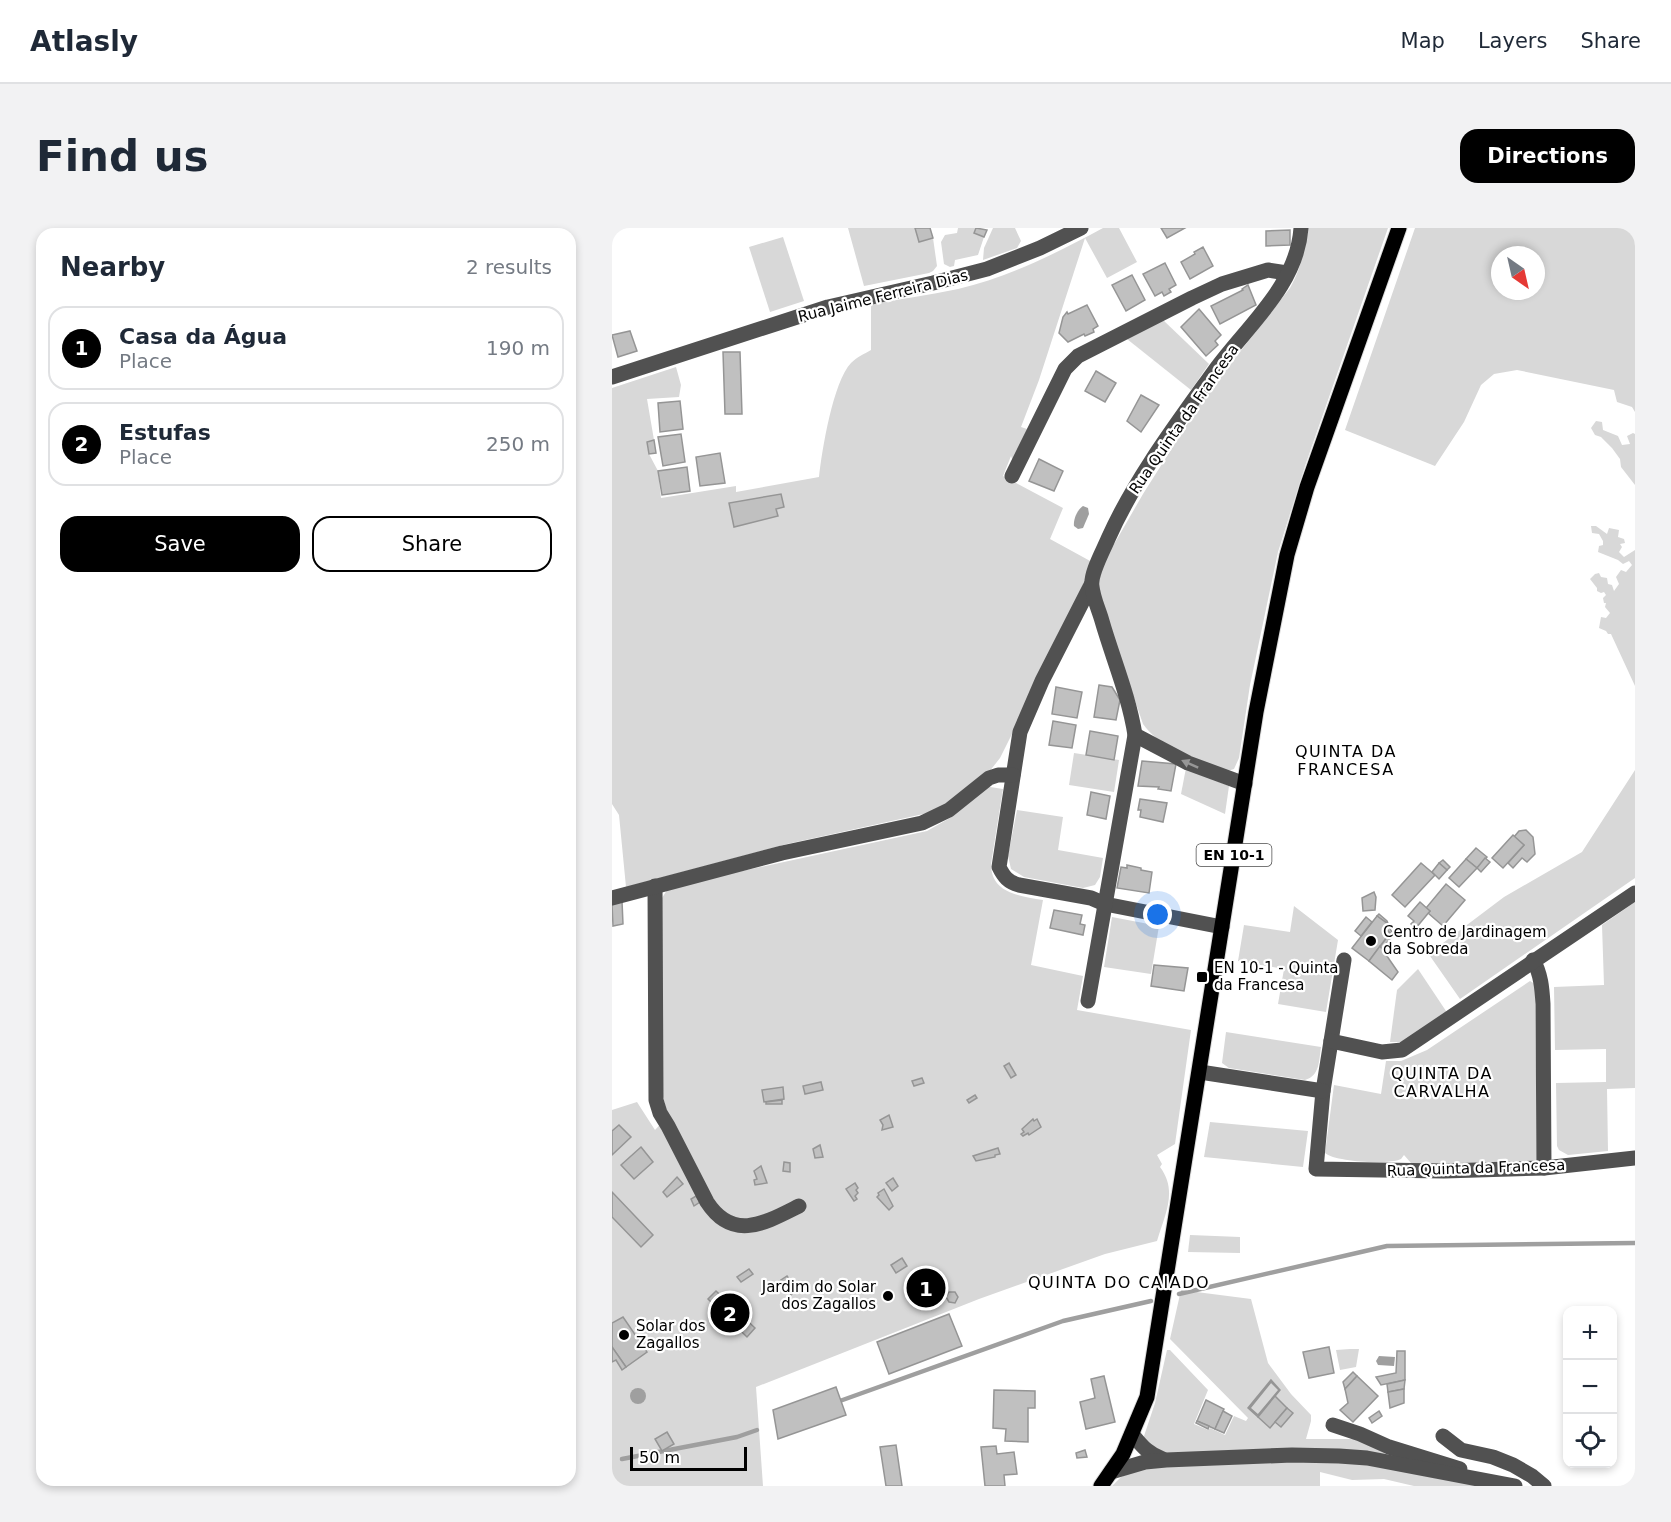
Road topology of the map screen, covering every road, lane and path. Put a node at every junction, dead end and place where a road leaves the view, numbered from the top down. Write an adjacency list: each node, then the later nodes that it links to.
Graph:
1 (1081, 228): 5 (street, Rua Jaime Ferreira Dias)
2 (1301, 228): 4 (street, Rua Quinta da Francesa)
3 (1399, 228): 10 (main road, EN 10-1)
4 (1287, 273): 6 (street); 7 (street, Rua Quinta da Francesa)
5 (612, 377)
6 (1012, 476)
7 (1091, 585): 8 (street); 9 (street, Rua Quinta da Francesa)
8 (1135, 735): 10 (street, one-way to 8); 14 (street)
9 (1013, 775): 11 (street); 14 (street, Rua Quinta da Francesa)
10 (1245, 784): 15 (main road, EN 10-1)
11 (655, 886): 13 (street); 24 (street)
12 (1635, 893): 17 (street)
13 (612, 897)
14 (1105, 904): 15 (street, Rua Quinta da Francesa); 18 (street)
15 (1222, 927): 20 (main road, EN 10-1)
16 (1344, 960): 19 (street)
17 (1533, 960): 19 (street); 23 (street)
18 (1088, 1001)
19 (1331, 1041): 21 (street)
20 (1200, 1072): 21 (street); 26 (main road, EN 10-1)
21 (1323, 1091): 23 (street, Rua Quinta da Francesa)
22 (1635, 1158): 23 (street, Rua Quinta da Francesa)
23 (1544, 1168)
24 (799, 1206)
25 (1334, 1425): 30 (street)
26 (1132, 1434): 28 (street); 29 (main road, EN 10-1)
27 (1443, 1436): 33 (street)
28 (1166, 1460): 29 (street); 30 (street)
29 (1112, 1472): 31 (main road, EN 10-1)
30 (1485, 1480): 32 (street)
31 (1101, 1486)
32 (1515, 1486)
33 (1544, 1486)

